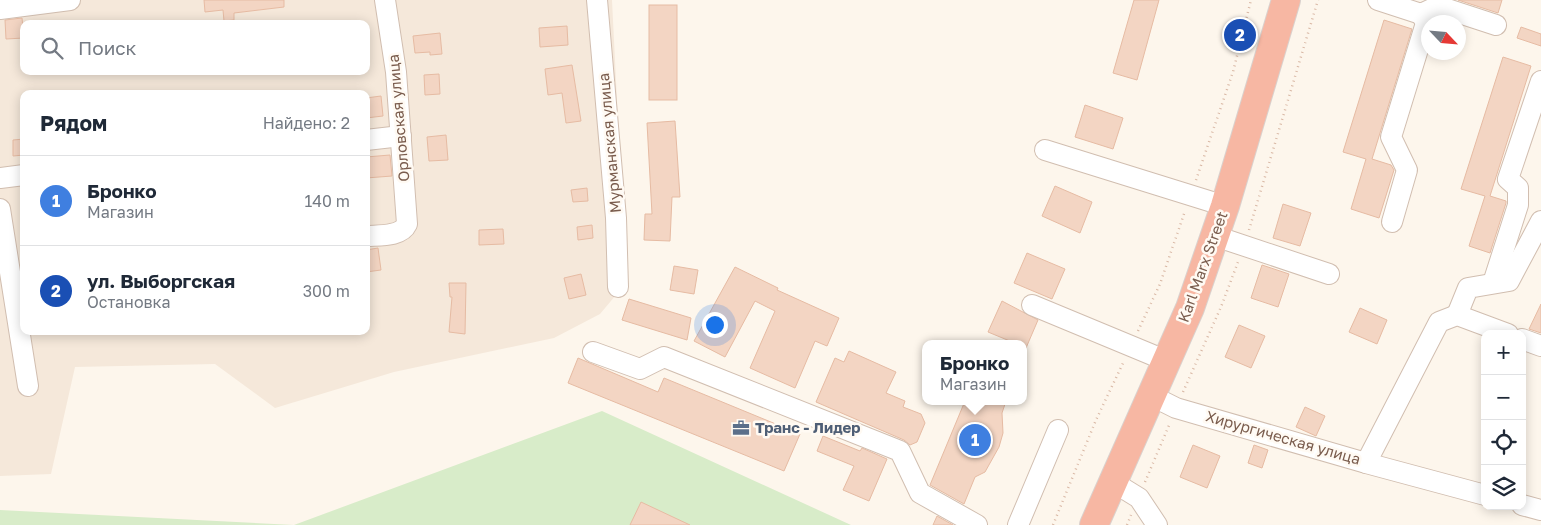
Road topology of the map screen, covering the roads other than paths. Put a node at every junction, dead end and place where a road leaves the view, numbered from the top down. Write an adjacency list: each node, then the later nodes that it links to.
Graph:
1 (70, 0): 7 (street)
2 (385, 0): 10 (street, Орловская улица)
3 (597, 0): 24 (street, Мурманская улица)
4 (1286, 0): 15 (highway, Karl Marx Street)
5 (1378, 0): 6 (street)
6 (1413, 8): 8 (street); 18 (street)
7 (0, 9)
8 (1496, 25)
9 (1541, 81): 23 (street)
10 (401, 136): 11 (street); 19 (street, Орловская улица)
11 (370, 140)
12 (1045, 150): 15 (street)
13 (20, 176): 14 (street)
14 (0, 178)
15 (1225, 206): 20 (highway, Karl Marx Street)
16 (0, 209): 21 (street)
17 (1541, 221): 23 (street)
18 (1392, 222)
19 (370, 236)
20 (1215, 236): 22 (street); 33 (highway, Karl Marx Street)
21 (16, 265): 25 (street)
22 (1329, 274)
23 (1493, 284): 27 (street)
24 (618, 287)
25 (20, 305)
26 (1032, 305): 33 (street)
27 (1457, 315): 28 (street); 37 (street, Хирургическая улица)
28 (1497, 330)
29 (23, 335): 34 (street)
30 (1526, 340): 31 (street)
31 (1541, 346)
32 (593, 352): 42 (street)
33 (1167, 361): 35 (highway, Karl Marx Street)
34 (28, 386)
35 (1164, 402): 37 (street, Хирургическая улица); 38 (highway, Karl Marx Street)
36 (1058, 430): 43 (street)
37 (1366, 463): 39 (street)
38 (1113, 482): 44 (highway, Karl Marx Street); 45 (street)
39 (1481, 494)
40 (1526, 506): 41 (street)
41 (1541, 510)
42 (977, 525)
43 (1018, 525)
44 (1094, 525)
45 (1157, 525)

